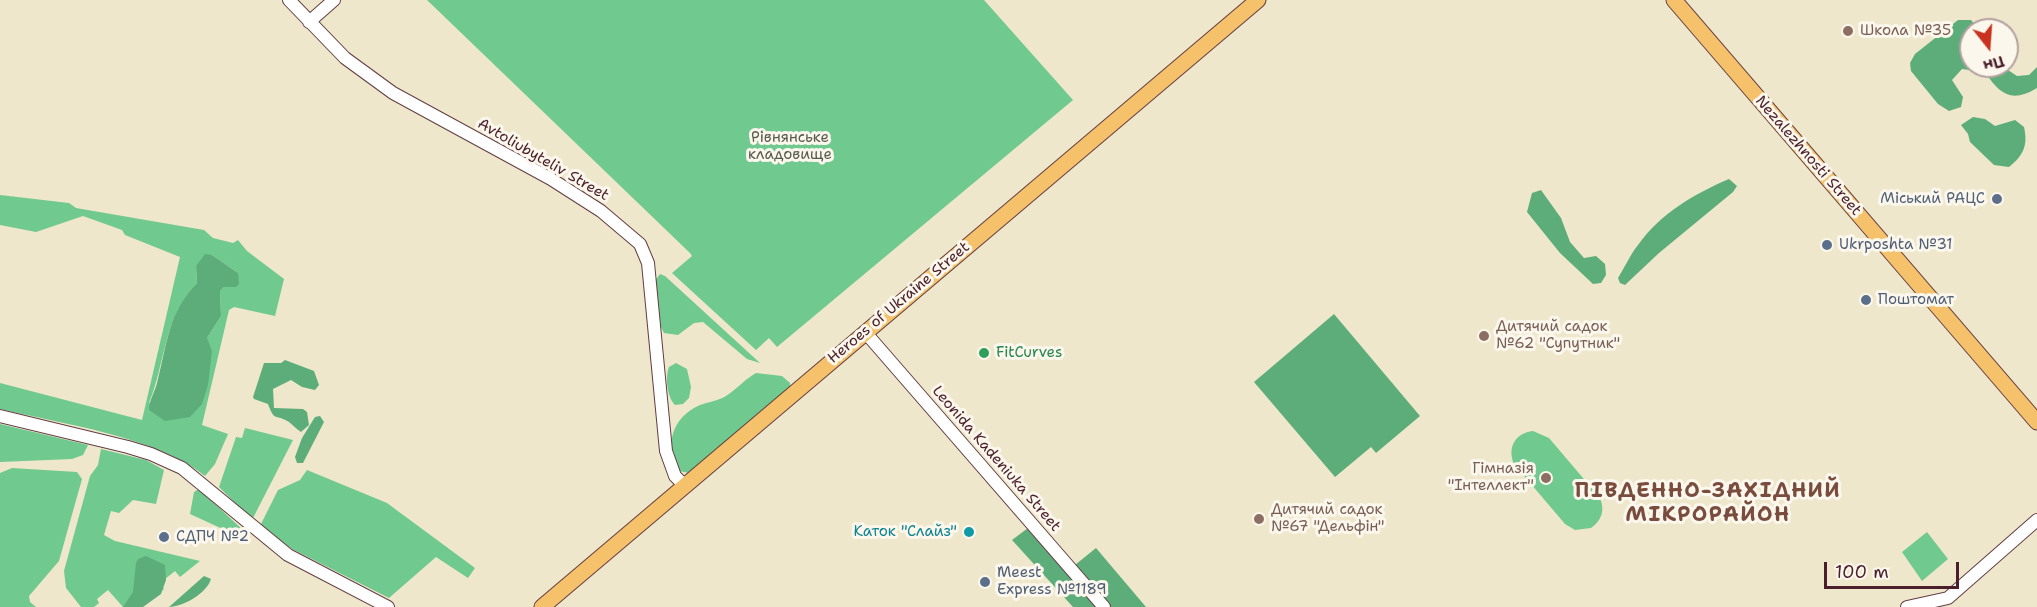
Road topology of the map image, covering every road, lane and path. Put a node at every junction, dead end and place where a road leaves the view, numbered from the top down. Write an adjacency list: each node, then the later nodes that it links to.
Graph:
1 (289, 0): 5 (street, Avtoliubyteliv Street)
2 (334, 0): 5 (street)
3 (1257, 0): 6 (main road, Heroes of Ukraine Street)
4 (1674, 0): 8 (main road, Nezalezhnosti Street)
5 (309, 22): 9 (street, Avtoliubyteliv Street)
6 (865, 332): 9 (main road, Heroes of Ukraine Street); 13 (street, Leonida Kadeniuka Street)
7 (0, 416): 11 (street)
8 (2037, 422)
9 (684, 485): 12 (main road, Heroes of Ukraine Street)
10 (2037, 520): 14 (street)
11 (388, 607)
12 (542, 607)
13 (1104, 607)
14 (1907, 607)

